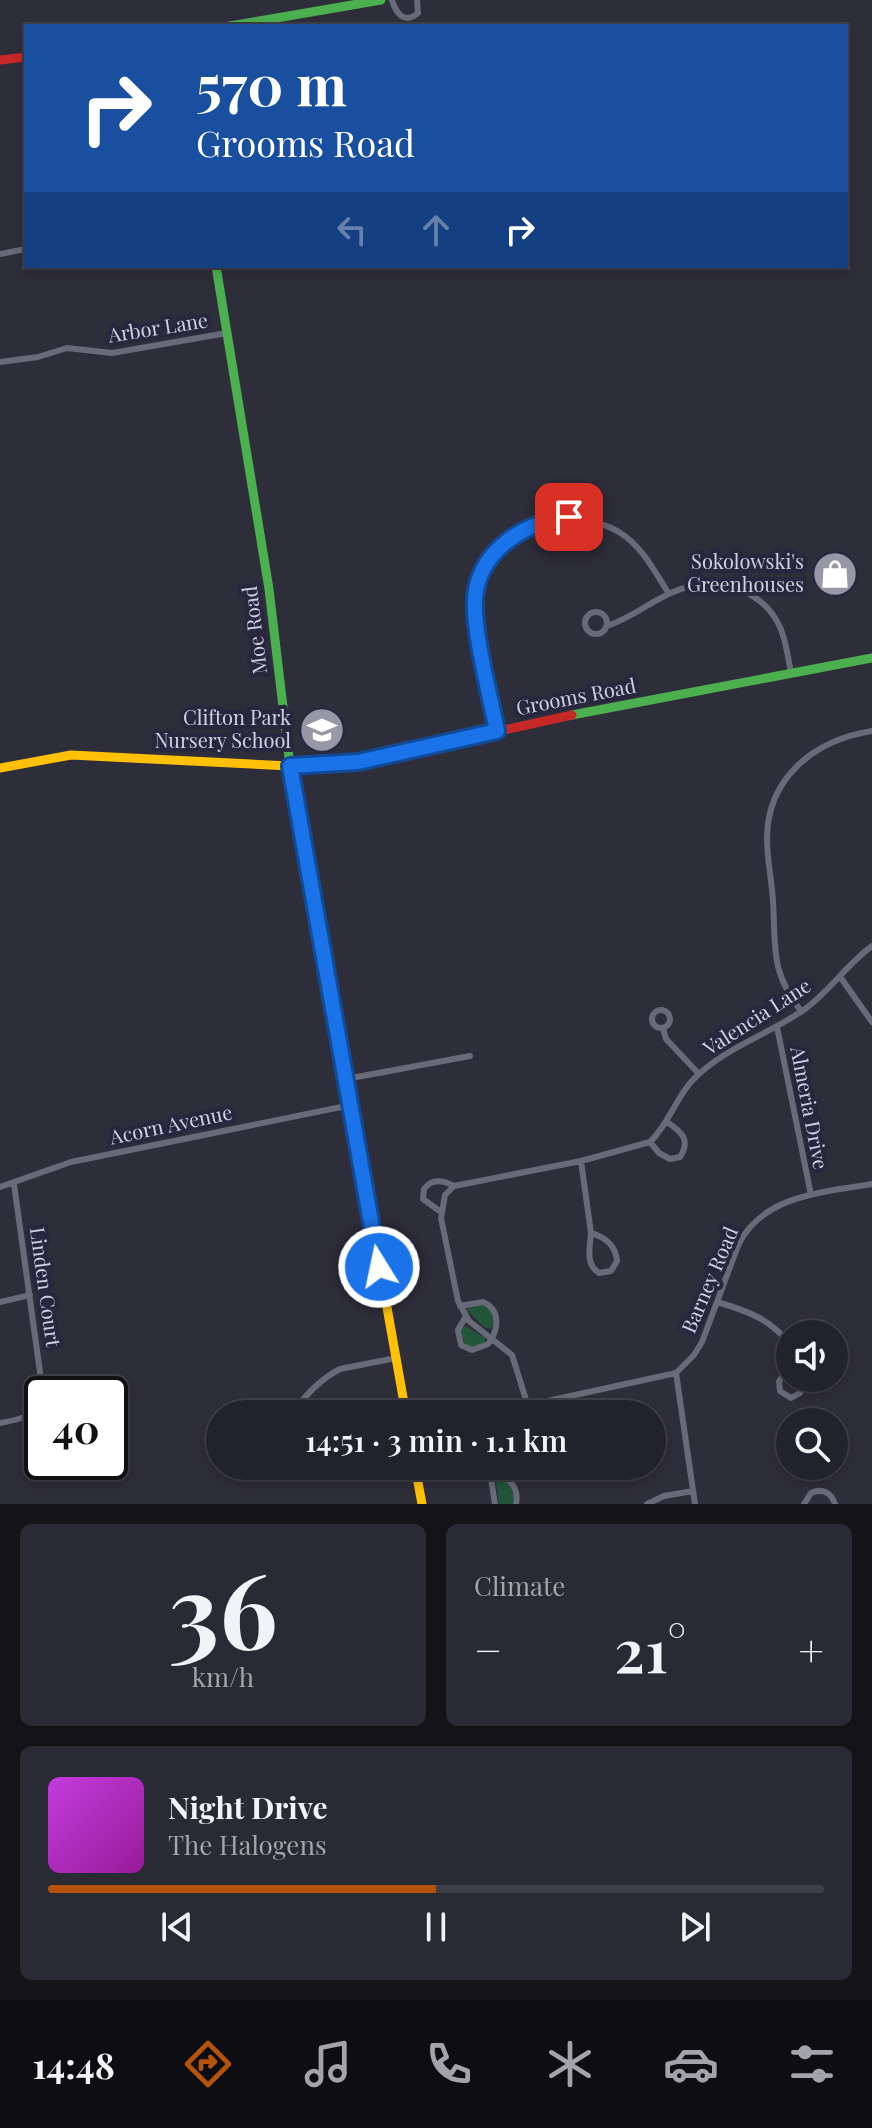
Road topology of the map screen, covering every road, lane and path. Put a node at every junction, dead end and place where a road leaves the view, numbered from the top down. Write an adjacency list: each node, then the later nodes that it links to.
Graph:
1 (381, 0): 4 (street)
2 (392, 0): 3 (street)
3 (417, 0)
4 (242, 24)
5 (24, 57): 6 (street)
6 (0, 60)
7 (24, 249): 8 (street)
8 (0, 254)
9 (216, 268): 10 (street, Moe Road)
10 (227, 333): 11 (street, Arbor Lane); 18 (street, Moe Road)
11 (0, 362)
12 (669, 594): 13 (street); 15 (street); 16 (street)
13 (607, 626)
14 (872, 658): 15 (street, Grooms Road)
15 (791, 673): 16 (street, Grooms Road)
16 (497, 731): 18 (street, Grooms Road)
17 (872, 731): 22 (street)
18 (290, 766): 19 (street, Grooms Road); 28 (street, Moe Road)
19 (0, 768)
20 (872, 946): 21 (street, Valencia Lane)
21 (841, 978): 22 (street, Valencia Lane); 23 (street)
22 (801, 1011): 24 (street, Valencia Lane)
23 (872, 1022)
24 (777, 1027): 27 (street, Valencia Lane); 37 (street, Almeria Drive)
25 (663, 1028): 27 (street)
26 (470, 1056): 28 (street)
27 (699, 1074): 30 (street, Valencia Lane)
28 (346, 1079): 29 (street, Moe Road)
29 (351, 1105): 33 (street, Acorn Avenue); 47 (street, Moe Road)
30 (667, 1122): 31 (street, Valencia Lane); 31 (street)
31 (650, 1142): 32 (street)
32 (581, 1161): 35 (street); 39 (street)
33 (14, 1184): 36 (street, Acorn Avenue); 40 (street, Linden Court)
34 (872, 1184): 37 (street, Barney Road)
35 (454, 1186): 38 (street); 38 (street)
36 (0, 1187)
37 (811, 1195): 42 (street, Barney Road)
38 (441, 1212): 43 (street)
39 (591, 1233): 39 (street)
40 (30, 1295): 41 (street); 49 (street, Linden Court)
41 (0, 1302)
42 (717, 1302): 45 (street); 48 (street, Barney Road)
43 (460, 1306): 44 (street); 46 (street)
44 (466, 1316): 46 (street); 46 (street)
45 (776, 1330)
46 (493, 1338): 54 (street)
47 (396, 1358): 52 (street); 53 (street, Moe Road)
48 (676, 1373): 55 (street); 61 (street)
49 (41, 1376)
50 (782, 1392): 51 (street)
51 (800, 1392)
52 (303, 1400)
53 (404, 1400)
54 (526, 1400)
55 (555, 1400)
56 (24, 1417): 57 (street)
57 (0, 1423)
58 (418, 1480): 62 (street)
59 (492, 1480): 63 (street)
60 (510, 1480): 64 (street)
61 (693, 1491): 65 (street); 66 (street)
62 (422, 1504)
63 (495, 1504)
64 (516, 1504)
65 (647, 1504)
66 (695, 1504)
67 (804, 1504): 68 (street)
68 (835, 1504)

